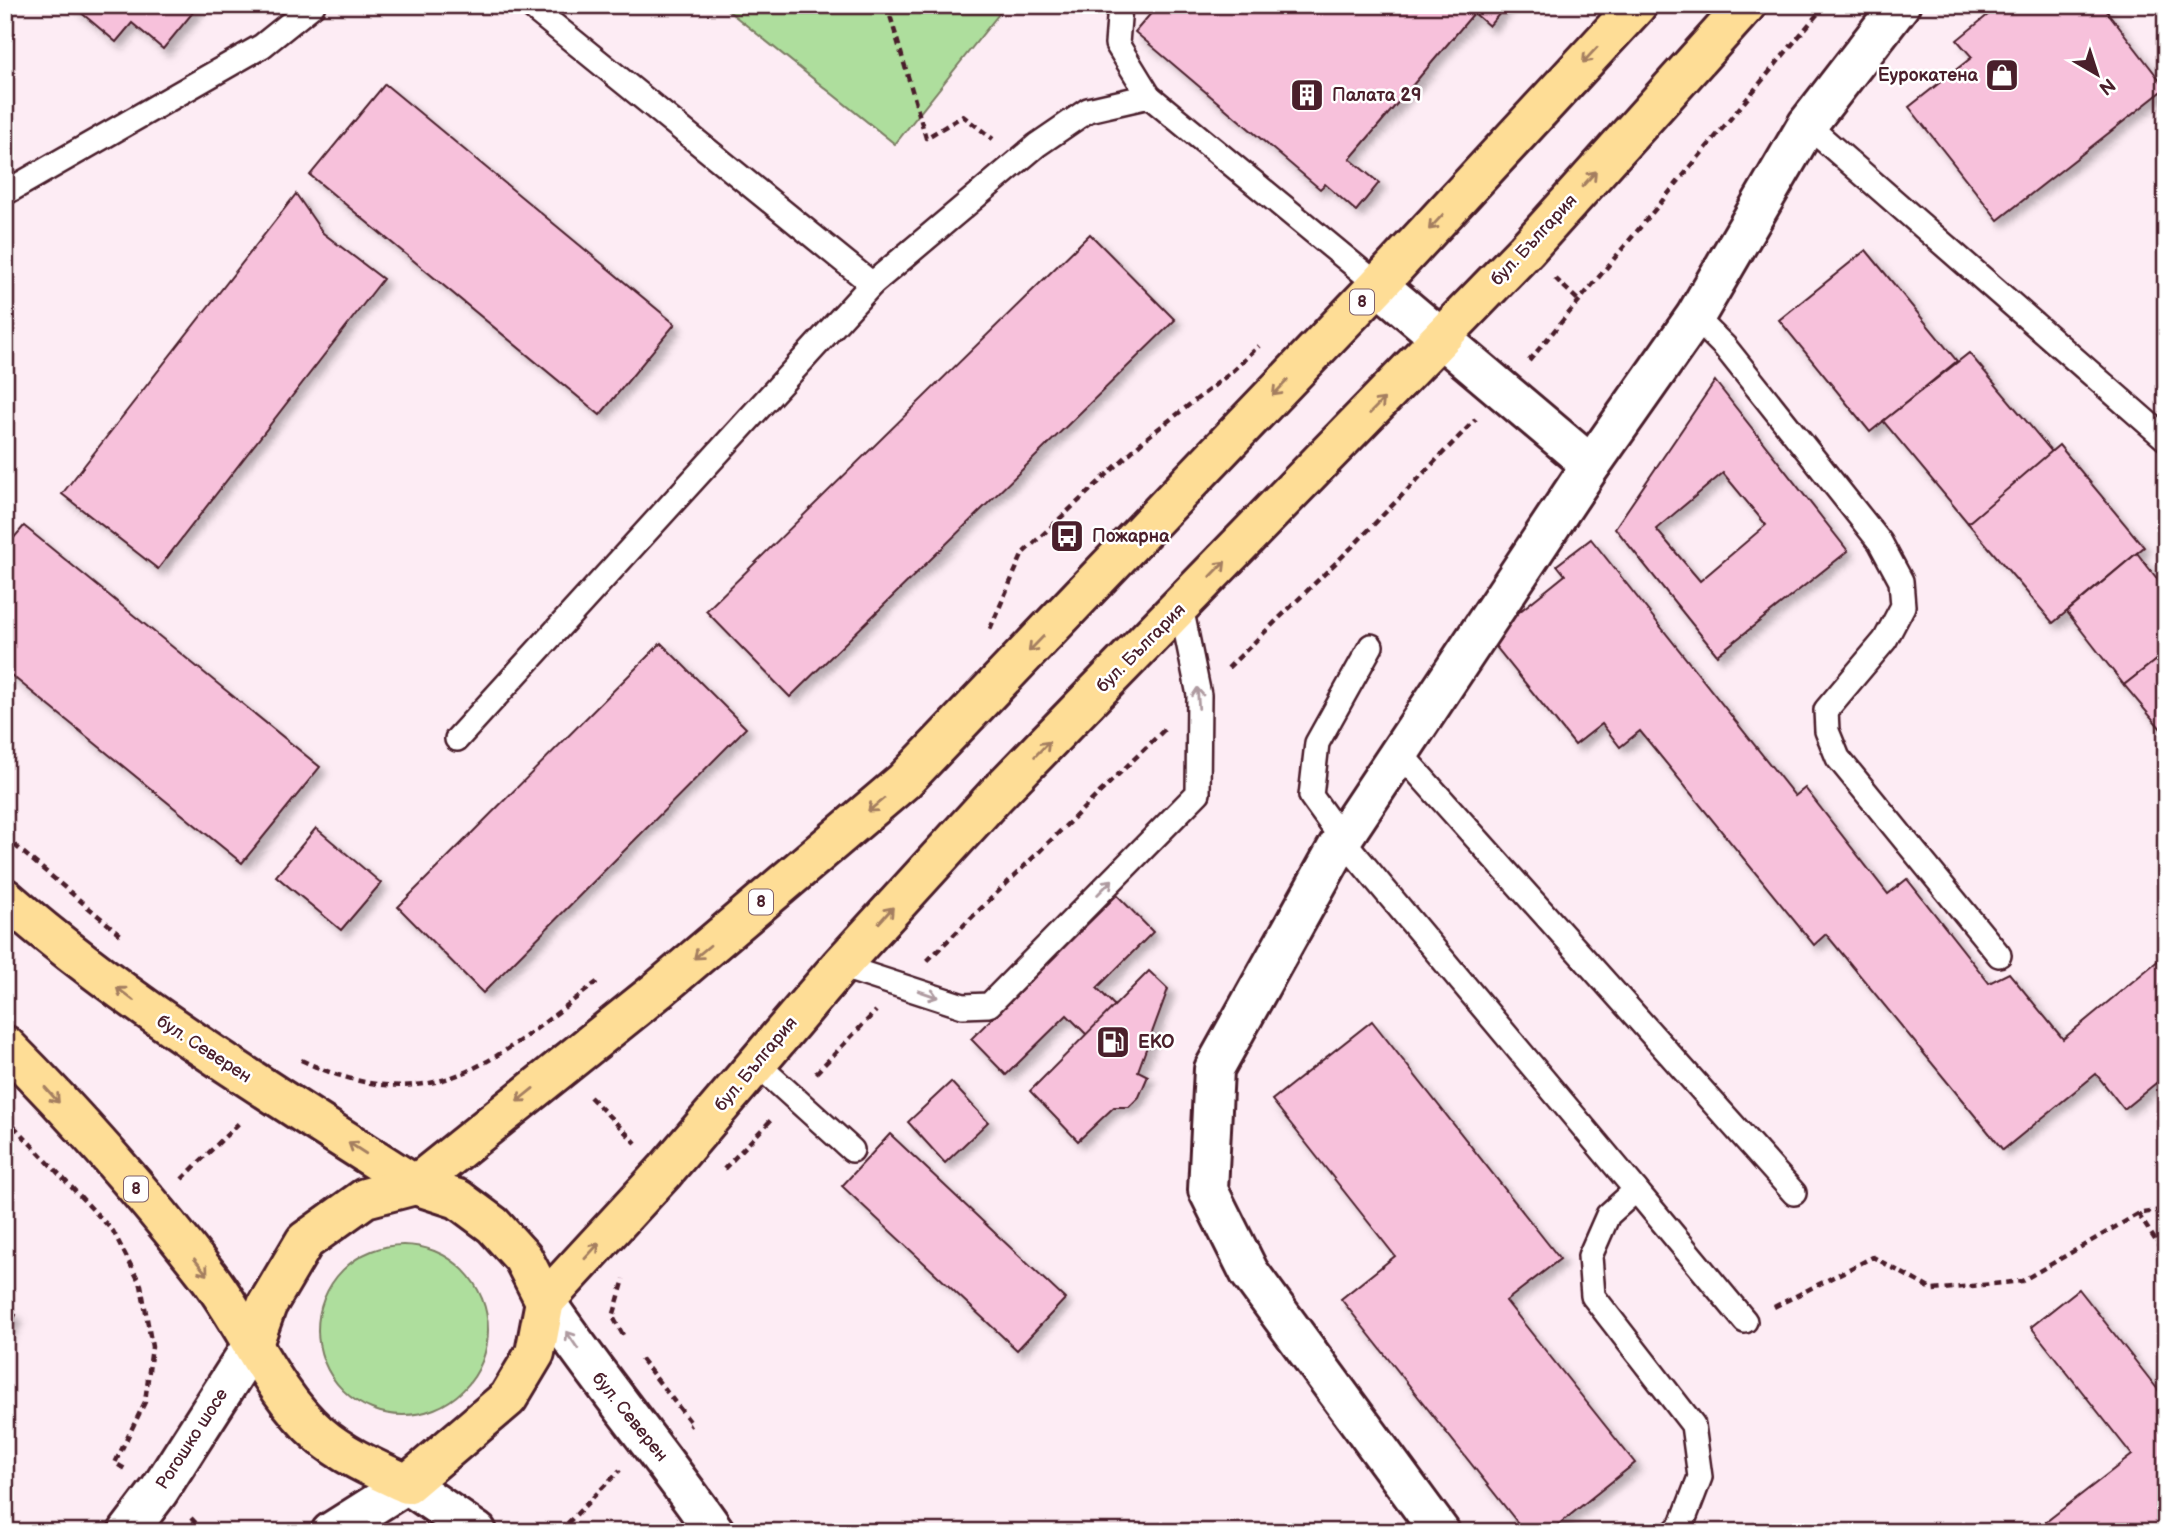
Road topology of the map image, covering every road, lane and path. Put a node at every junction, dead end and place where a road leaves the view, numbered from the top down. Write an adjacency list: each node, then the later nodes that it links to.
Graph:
1 (313, 5): 12 (lane)
2 (529, 5): 13 (lane)
3 (887, 5): 11 (path)
4 (1120, 5): 9 (lane)
5 (1637, 5): 14 (main road, 8, one-way to 14)
6 (1746, 5): 17 (main road, бул. България, one-way to 6)
7 (1825, 5): 18 (path)
8 (1900, 5): 10 (street)
9 (1149, 96): 11 (lane); 14 (lane)
10 (1807, 125): 15 (street); 19 (lane)
11 (1020, 158): 13 (lane)
12 (5, 193)
13 (872, 284): 25 (lane)
14 (1378, 285): 17 (street); 45 (main road, 8, one-way to 45)
15 (1695, 317): 20 (street); 31 (lane)
16 (1268, 337): 22 (path)
17 (1443, 337): 18 (street); 21 (main road, бул. България, one-way to 17)
18 (1504, 390): 20 (street); 24 (path)
19 (2166, 439)
20 (1591, 466): 26 (street)
21 (1181, 607): 24 (lane); 32 (main road, бул. България, one-way to 21)
22 (990, 631)
23 (1371, 646): 28 (lane)
24 (1199, 695): 34 (path); 34 (lane, one-way to 24)
25 (457, 739)
26 (1400, 753): 28 (street); 48 (lane)
27 (5, 837): 30 (path)
28 (1342, 839): 47 (lane); 67 (street)
29 (5, 898): 45 (main road, бул. Северен, one-way to 29)
30 (133, 945)
31 (1999, 955)
32 (840, 965): 34 (lane); 37 (main road, бул. България)
33 (603, 978): 36 (path)
34 (901, 985): 39 (path)
35 (5, 1045): 56 (main road, 8, one-way to 56)
36 (294, 1057)
37 (756, 1063): 39 (lane); 53 (main road, бул. България, one-way to 37)
38 (581, 1088): 42 (path)
39 (794, 1096): 43 (lane); 44 (path)
40 (5, 1117): 59 (path)
41 (243, 1118): 46 (path)
42 (636, 1142)
43 (852, 1150)
44 (722, 1171)
45 (415, 1185): 53 (main road, бул. Северен); 56 (main road)
46 (173, 1188)
47 (1636, 1190): 54 (lane); 68 (lane)
48 (1794, 1193)
49 (2166, 1209): 50 (path)
50 (2138, 1214): 51 (path); 54 (path)
51 (2166, 1256)
52 (631, 1272): 55 (path)
53 (545, 1301): 61 (main road); 66 (street, бул. Северен, one-way to 53)
54 (1745, 1321)
55 (624, 1336)
56 (253, 1344): 61 (main road, 8); 62 (street, Рогошко шосе)
57 (641, 1358): 58 (path)
58 (692, 1424)
59 (115, 1463)
60 (622, 1468): 65 (path)
61 (407, 1484): 63 (street); 64 (street)
62 (128, 1532)
63 (331, 1532)
64 (477, 1532)
65 (559, 1532)
66 (715, 1532)
67 (1440, 1532)
68 (1674, 1532)

